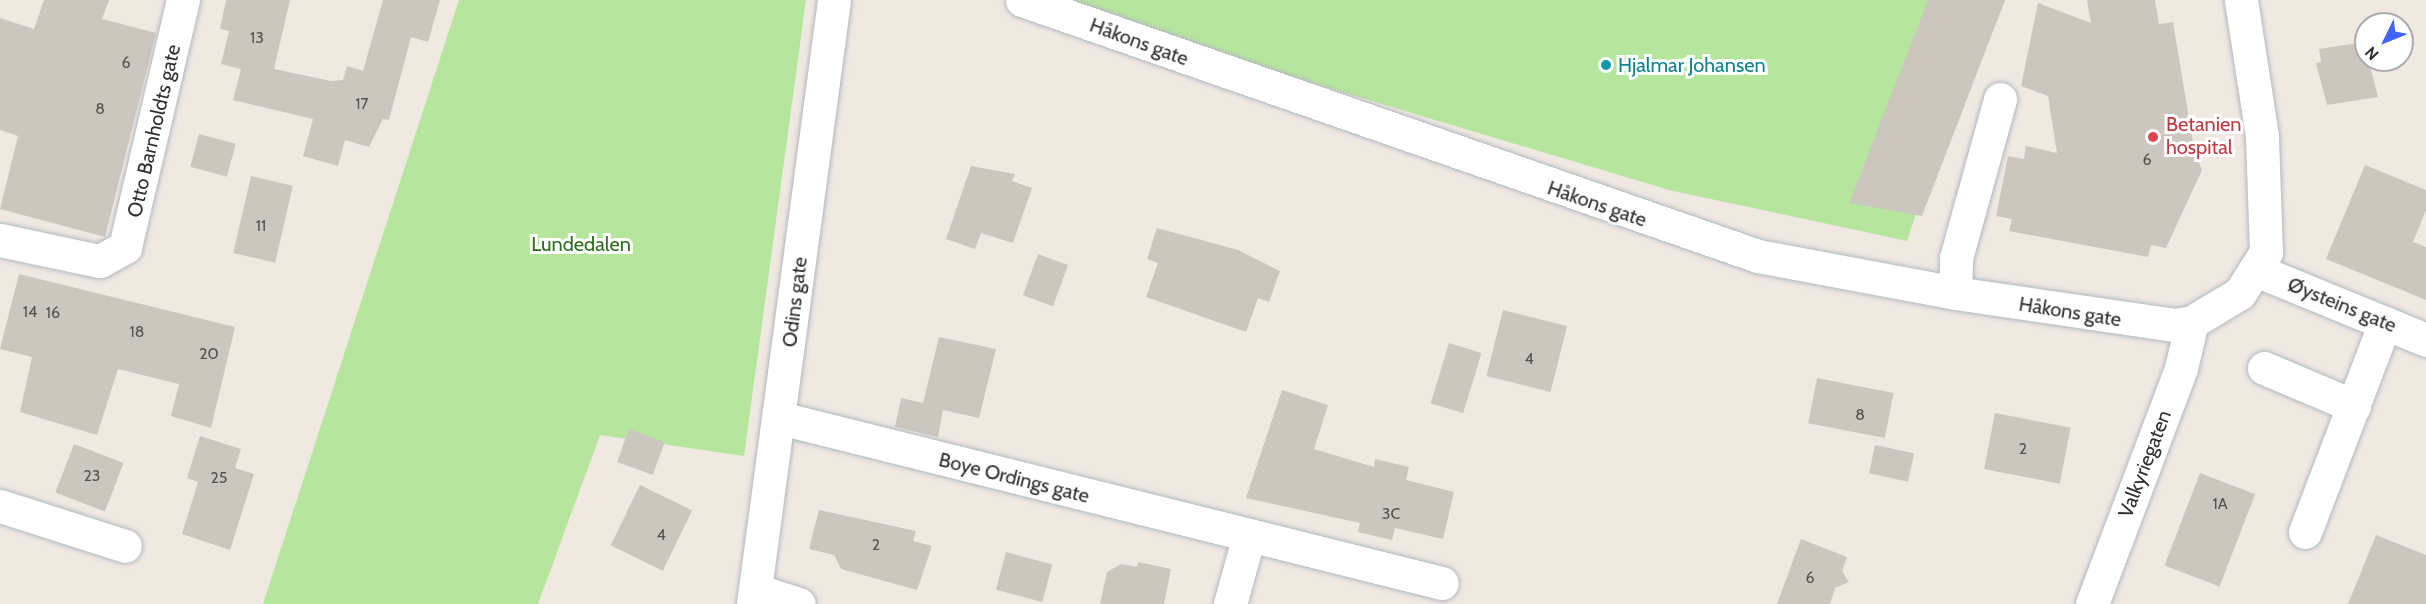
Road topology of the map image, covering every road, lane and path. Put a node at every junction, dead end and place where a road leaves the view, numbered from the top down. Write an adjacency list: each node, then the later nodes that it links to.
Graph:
1 (183, 0): 6 (street, Otto Barnholdts gate)
2 (834, 0): 14 (street, Odins gate)
3 (1022, 0): 8 (street, Håkons gate)
4 (2241, 0): 7 (street)
5 (2000, 99): 8 (street)
6 (0, 240)
7 (2258, 271): 9 (street); 10 (street, Øysteins gate)
8 (1955, 293): 9 (street, Håkons gate)
9 (2192, 322): 23 (street, Valkyriegaten)
10 (2385, 323): 11 (street, Øysteins gate); 13 (street)
11 (2426, 340)
12 (2264, 368): 13 (street)
13 (2354, 406): 16 (street)
14 (780, 418): 17 (street, Boye Ordings gate); 20 (street, Odins gate)
15 (0, 506): 18 (street)
16 (2305, 532)
17 (1248, 539): 19 (street, Boye Ordings gate); 22 (street)
18 (125, 546)
19 (1442, 583)
20 (754, 597): 21 (street)
21 (799, 604)
22 (1230, 604)
23 (2092, 604)

